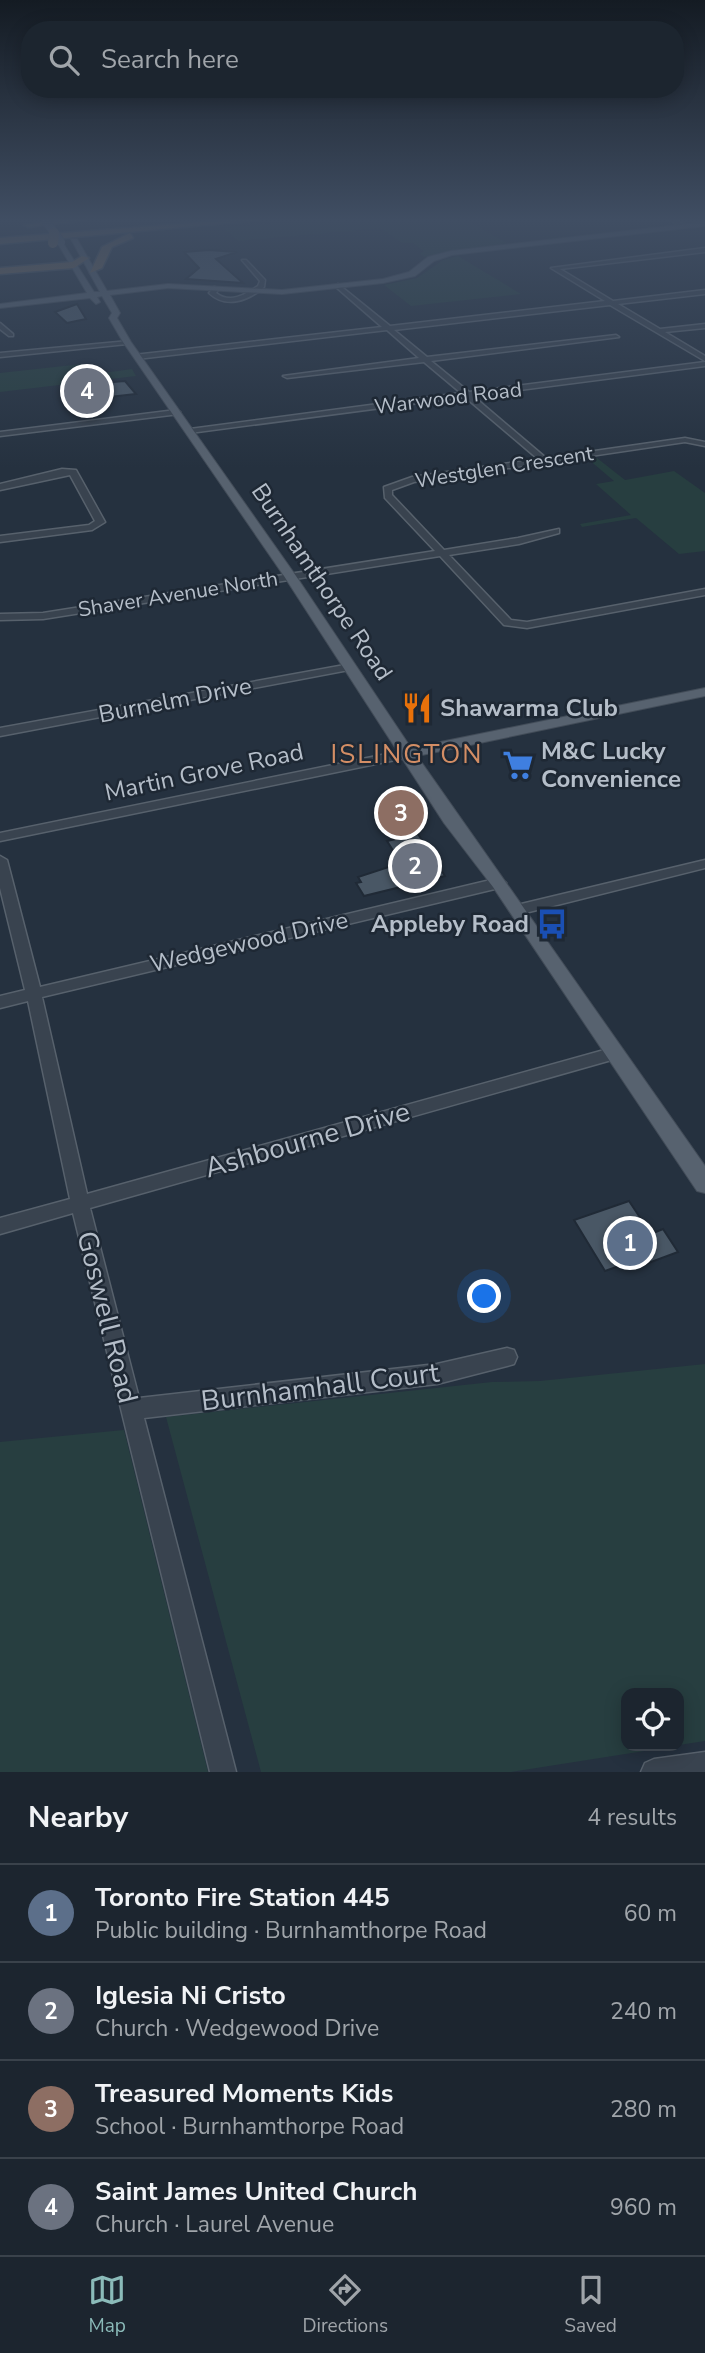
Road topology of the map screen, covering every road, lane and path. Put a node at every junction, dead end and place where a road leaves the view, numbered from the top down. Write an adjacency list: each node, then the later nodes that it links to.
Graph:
1 (97, 303): 5 (main road, Burnhamthorpe Road)
2 (110, 303): 5 (main road, Burnhamthorpe Road)
3 (357, 303): 8 (street)
4 (611, 303): 8 (street); 9 (street)
5 (113, 318): 12 (main road, Burnhamthorpe Road)
6 (705, 326): 9 (street)
7 (1, 327): 10 (street)
8 (387, 328): 14 (street); 15 (street)
9 (658, 331): 16 (street)
10 (11, 335)
11 (617, 337): 15 (street)
12 (127, 341): 13 (street); 14 (main road, Burnhamthorpe Road)
13 (0, 355)
14 (137, 357): 20 (main road, Burnhamthorpe Road)
15 (424, 359): 18 (street); 19 (street)
16 (705, 359)
17 (705, 364): 19 (street, Warwood Road)
18 (287, 376)
19 (466, 395): 21 (street, Warwood Road); 24 (street)
20 (176, 412): 21 (main road, Burnhamthorpe Road); 22 (street)
21 (190, 431): 29 (main road, Burnhamthorpe Road)
22 (0, 434)
23 (705, 443): 24 (street, Westglen Crescent)
24 (544, 460): 28 (street, Westglen Crescent)
25 (0, 486): 27 (street)
26 (556, 531): 28 (street, Shaver Avenue North)
27 (0, 538)
28 (439, 553): 29 (street, Shaver Avenue North); 30 (street)
29 (290, 576): 31 (street, Shaver Avenue North); 32 (main road, Burnhamthorpe Road)
30 (704, 593)
31 (0, 617)
32 (350, 667): 34 (street, Burnelm Drive); 35 (main road, Burnhamthorpe Road)
33 (705, 692): 35 (main road, Martin Grove Road)
34 (0, 732)
35 (407, 754): 36 (street, Martin Grove Road); 39 (main road, Burnhamthorpe Road)
36 (0, 837)
37 (0, 860): 41 (street, Goswell Road)
38 (705, 864): 40 (street)
39 (499, 883): 40 (main road, Burnhamthorpe Road); 41 (street, Wedgewood Drive)
40 (517, 910): 43 (main road, Burnhamthorpe Road)
41 (34, 994): 42 (street, Wedgewood Drive); 45 (street, Goswell Road)
42 (0, 1002)
43 (615, 1053): 44 (main road, Burnhamthorpe Road); 45 (street, Ashbourne Drive)
44 (705, 1184)
45 (80, 1203): 46 (street, Ashbourne Drive); 48 (street, Goswell Road)
46 (0, 1226)
47 (507, 1357): 48 (street, Burnhamhall Court)
48 (132, 1409): 50 (street, Goswell Road)
49 (705, 1765): 51 (street)
50 (223, 1772)
51 (654, 1772)

